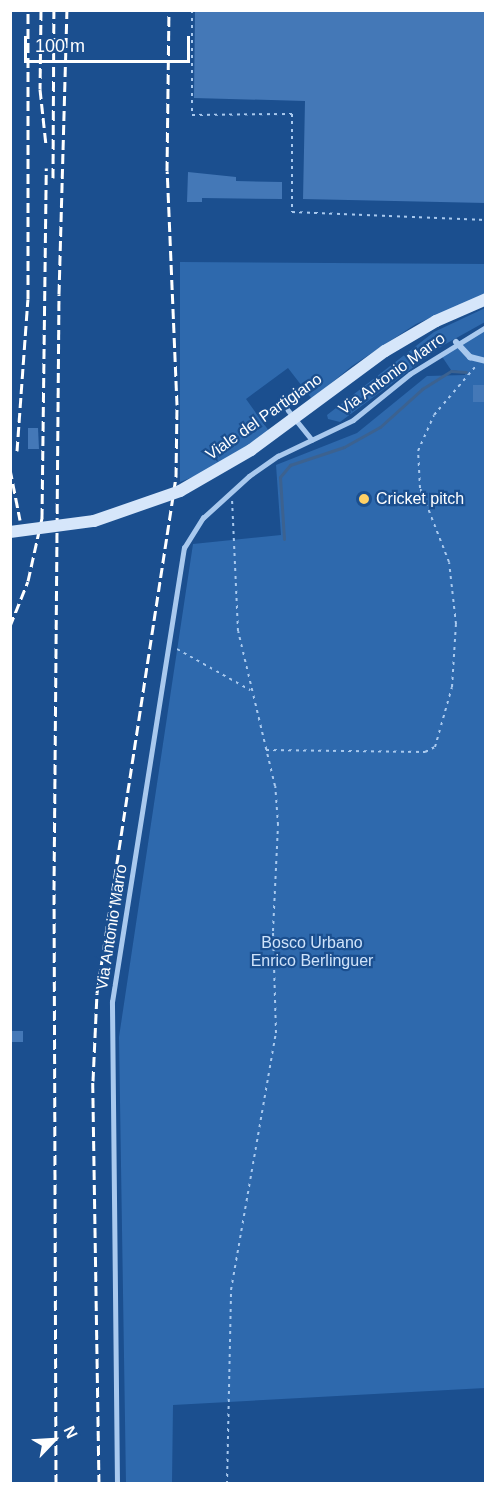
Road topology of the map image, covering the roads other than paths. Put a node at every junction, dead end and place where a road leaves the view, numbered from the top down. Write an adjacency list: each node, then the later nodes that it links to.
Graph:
1 (486, 299): 7 (main road, Viale del Partigiano, bridge)
2 (486, 327): 3 (lane, Via Antonio Marro)
3 (456, 342): 4 (street); 6 (lane, Via Antonio Marro)
4 (482, 361)
5 (288, 410): 6 (lane)
6 (312, 440): 8 (lane, Via Antonio Marro)
7 (10, 532)
8 (117, 1484)

